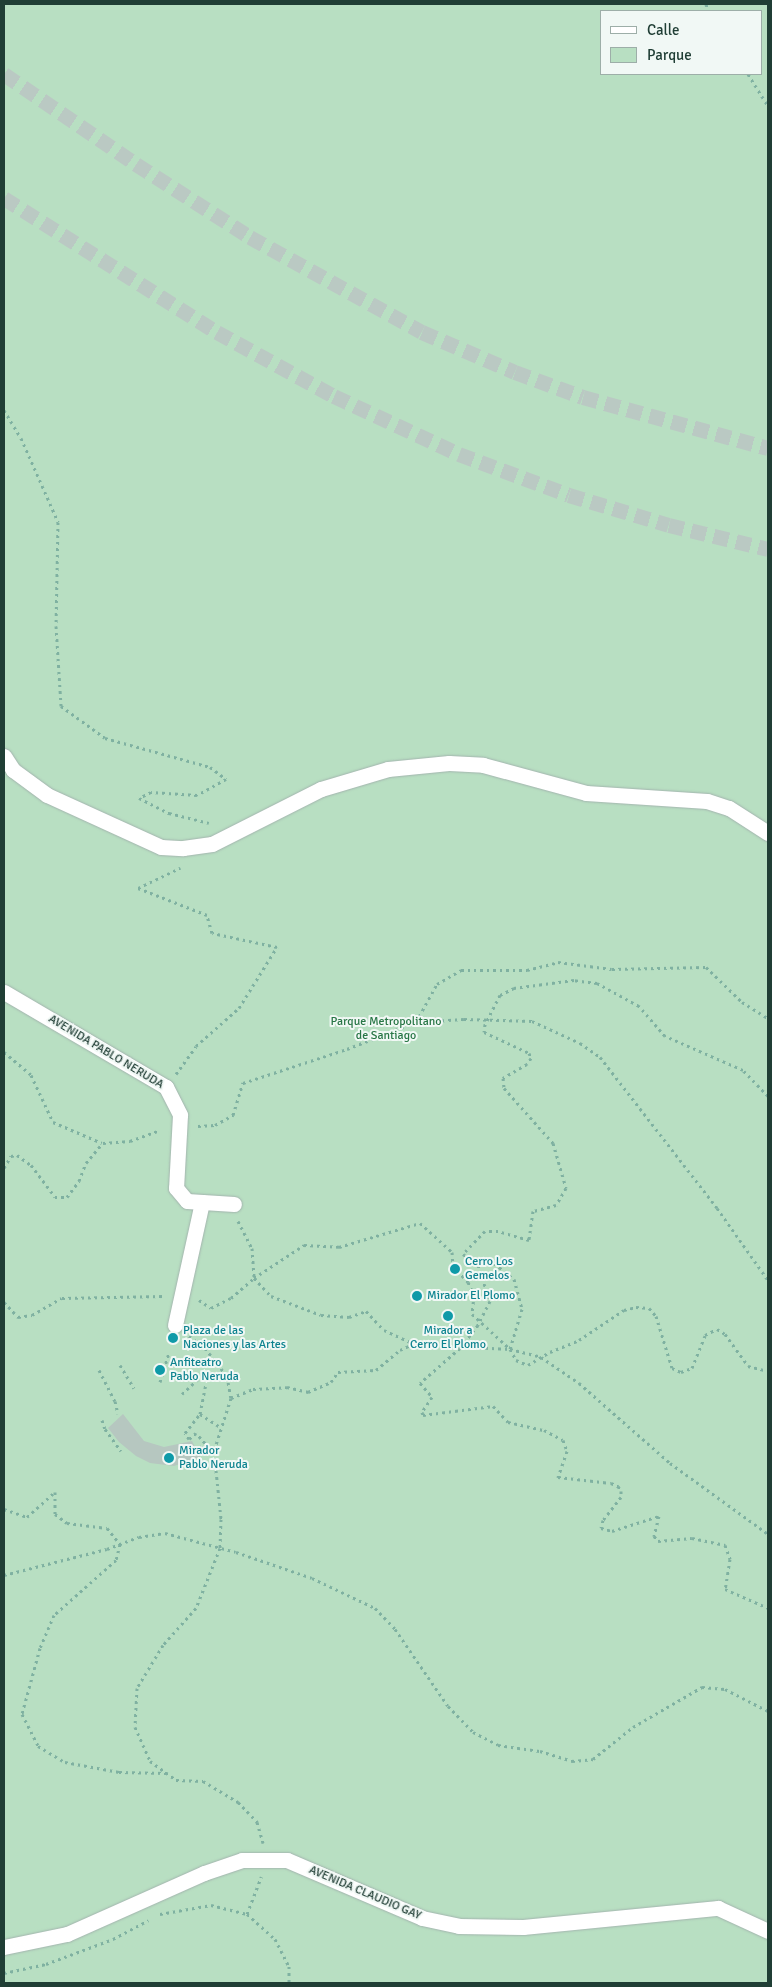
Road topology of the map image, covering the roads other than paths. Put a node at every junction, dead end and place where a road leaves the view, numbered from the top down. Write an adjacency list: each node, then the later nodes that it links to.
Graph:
1 (4, 756): 2 (street)
2 (768, 833)
3 (4, 992): 4 (street, AVENIDA PABLO NERUDA)
4 (202, 1202): 5 (street, AVENIDA PABLO NERUDA); 6 (street)
5 (234, 1204)
6 (175, 1325)
7 (768, 1930): 8 (street, AVENIDA CLAUDIO GAY)
8 (4, 1947)

